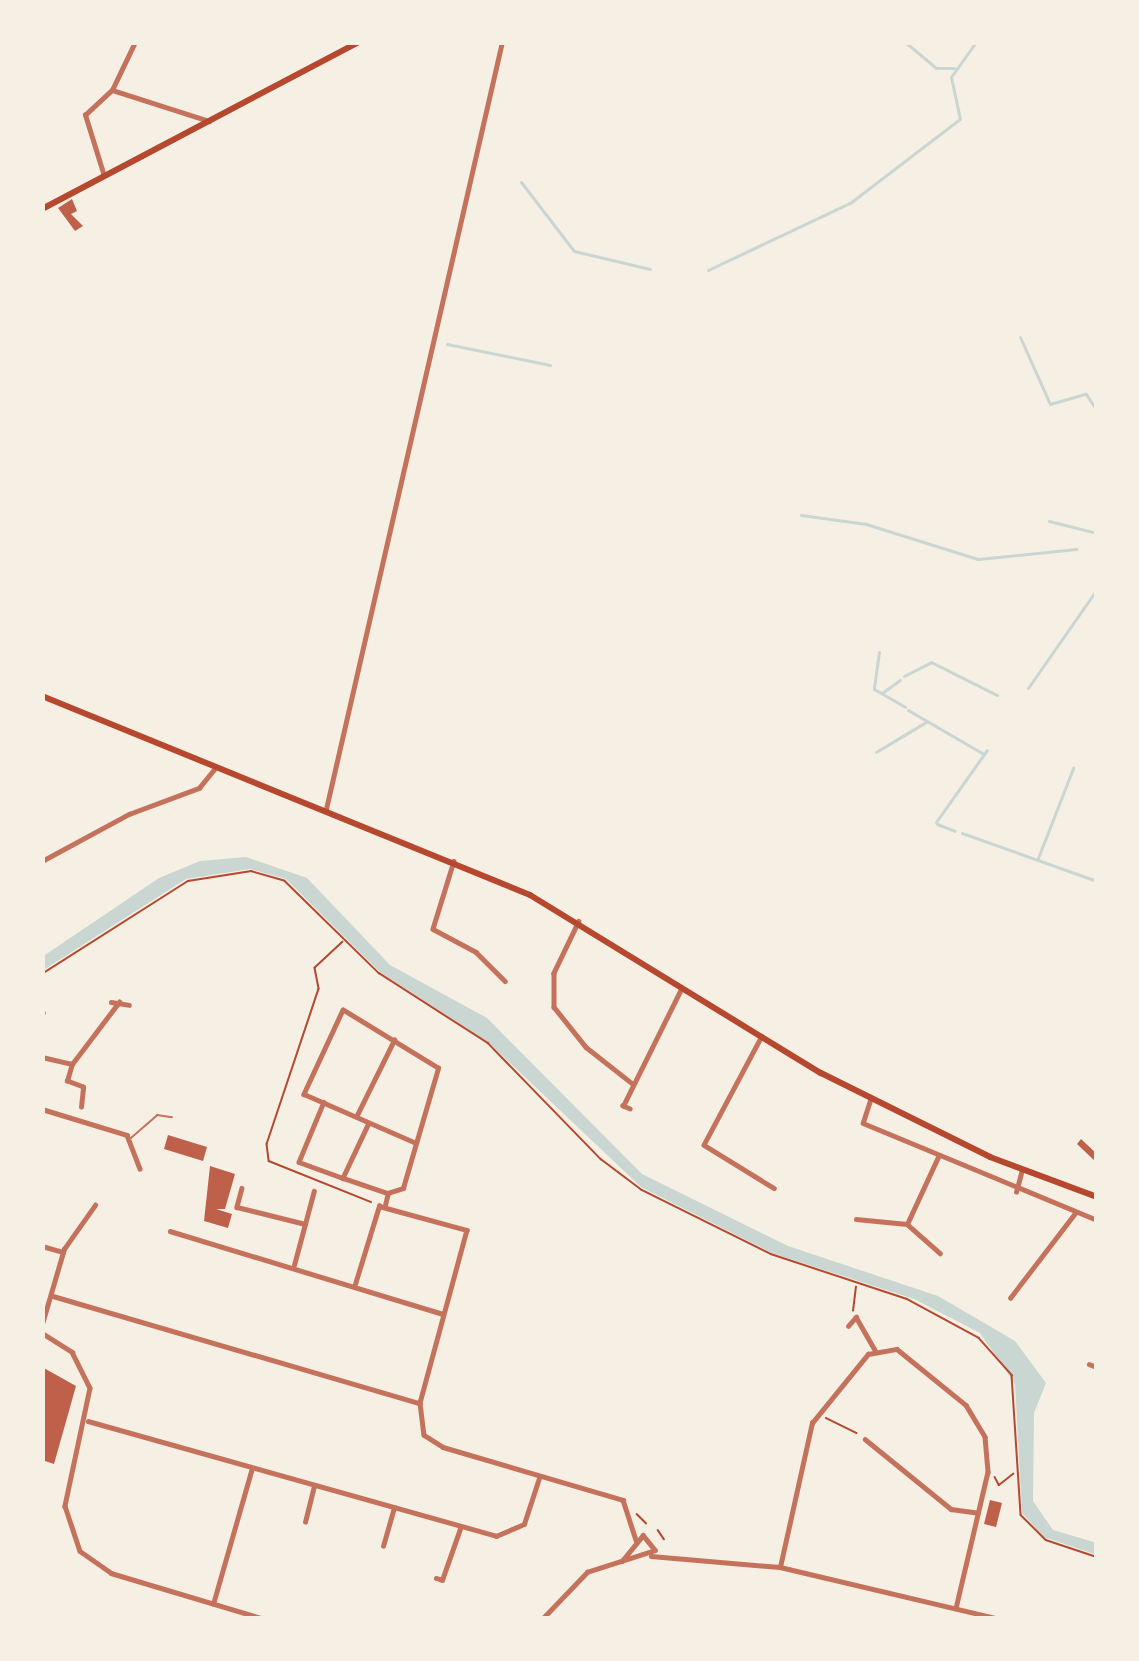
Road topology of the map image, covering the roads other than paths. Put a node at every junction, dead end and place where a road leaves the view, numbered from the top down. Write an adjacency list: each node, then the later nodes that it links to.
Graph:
1 (134, 42): 4 (street)
2 (359, 42): 5 (main road)
3 (502, 42): 10 (street)
4 (112, 90): 5 (street); 6 (street)
5 (209, 121): 6 (main road)
6 (104, 176): 7 (main road)
7 (42, 209)
8 (42, 696): 9 (main road)
9 (216, 767): 11 (main road); 14 (street)
10 (329, 789): 11 (street); 12 (street)
11 (326, 809): 12 (main road)
12 (335, 813): 16 (main road)
13 (42, 851): 14 (street)
14 (55, 856): 15 (street)
15 (42, 861)
16 (454, 861): 17 (main road); 18 (street)
17 (579, 921): 19 (main road); 27 (street)
18 (505, 981)
19 (682, 985): 23 (main road); 27 (street)
20 (129, 1005): 22 (street)
21 (98, 1012): 22 (street)
22 (108, 1018): 26 (street)
23 (761, 1036): 28 (main road); 43 (street)
24 (394, 1040): 29 (street); 33 (street); 37 (street)
25 (42, 1057): 26 (street)
26 (72, 1064): 30 (street)
27 (633, 1084): 32 (street)
28 (871, 1100): 38 (street); 40 (main road)
29 (324, 1102): 33 (street); 41 (street)
30 (81, 1107)
31 (42, 1109): 36 (street)
32 (630, 1109)
33 (356, 1115): 35 (street)
34 (172, 1117): 36 (lane)
35 (369, 1123): 37 (street); 41 (street)
36 (131, 1138): 39 (street)
37 (416, 1143): 46 (street)
38 (938, 1157): 45 (street); 54 (street)
39 (140, 1169)
40 (1022, 1170): 45 (street); 47 (main road)
41 (343, 1178): 46 (street)
42 (242, 1188): 53 (street)
43 (774, 1188)
44 (314, 1191): 53 (street)
45 (1016, 1192): 50 (street)
46 (388, 1193): 49 (street)
47 (1097, 1197)
48 (95, 1205): 57 (street)
49 (382, 1206): 60 (street); 63 (street)
50 (1076, 1213): 52 (street); 62 (street)
51 (856, 1220): 54 (street)
52 (1097, 1220)
53 (305, 1224): 59 (street)
54 (907, 1224): 58 (street)
55 (170, 1231): 59 (street)
56 (42, 1246): 57 (street)
57 (63, 1250): 61 (street)
58 (940, 1253)
59 (293, 1268): 60 (street)
60 (355, 1284): 63 (street)
61 (53, 1296): 64 (street); 70 (street)
62 (1010, 1298)
63 (443, 1314): 70 (street)
64 (42, 1324)
65 (848, 1326): 67 (street)
66 (42, 1333): 71 (street)
67 (875, 1349): 77 (street); 87 (street)
68 (1089, 1364): 69 (street)
69 (1097, 1366)
70 (420, 1403): 74 (street)
71 (88, 1421): 73 (street); 89 (street)
72 (862, 1437): 77 (street)
73 (252, 1468): 75 (street); 89 (street)
74 (539, 1476): 78 (street); 80 (street)
75 (314, 1485): 76 (street); 79 (street)
76 (394, 1508): 80 (street); 83 (street)
77 (981, 1514): 90 (street)
78 (634, 1517): 81 (street); 82 (street)
79 (305, 1522)
80 (460, 1528): 88 (street)
81 (643, 1535): 82 (street); 85 (street)
82 (636, 1540): 84 (street)
83 (383, 1546)
84 (635, 1550): 85 (street); 86 (street)
85 (650, 1554): 86 (street); 87 (street)
86 (622, 1561): 92 (street)
87 (779, 1567): 90 (street)
88 (436, 1579)
89 (213, 1604): 91 (street)
90 (956, 1608): 93 (street)
91 (265, 1619)
92 (542, 1619)
93 (1000, 1619)

